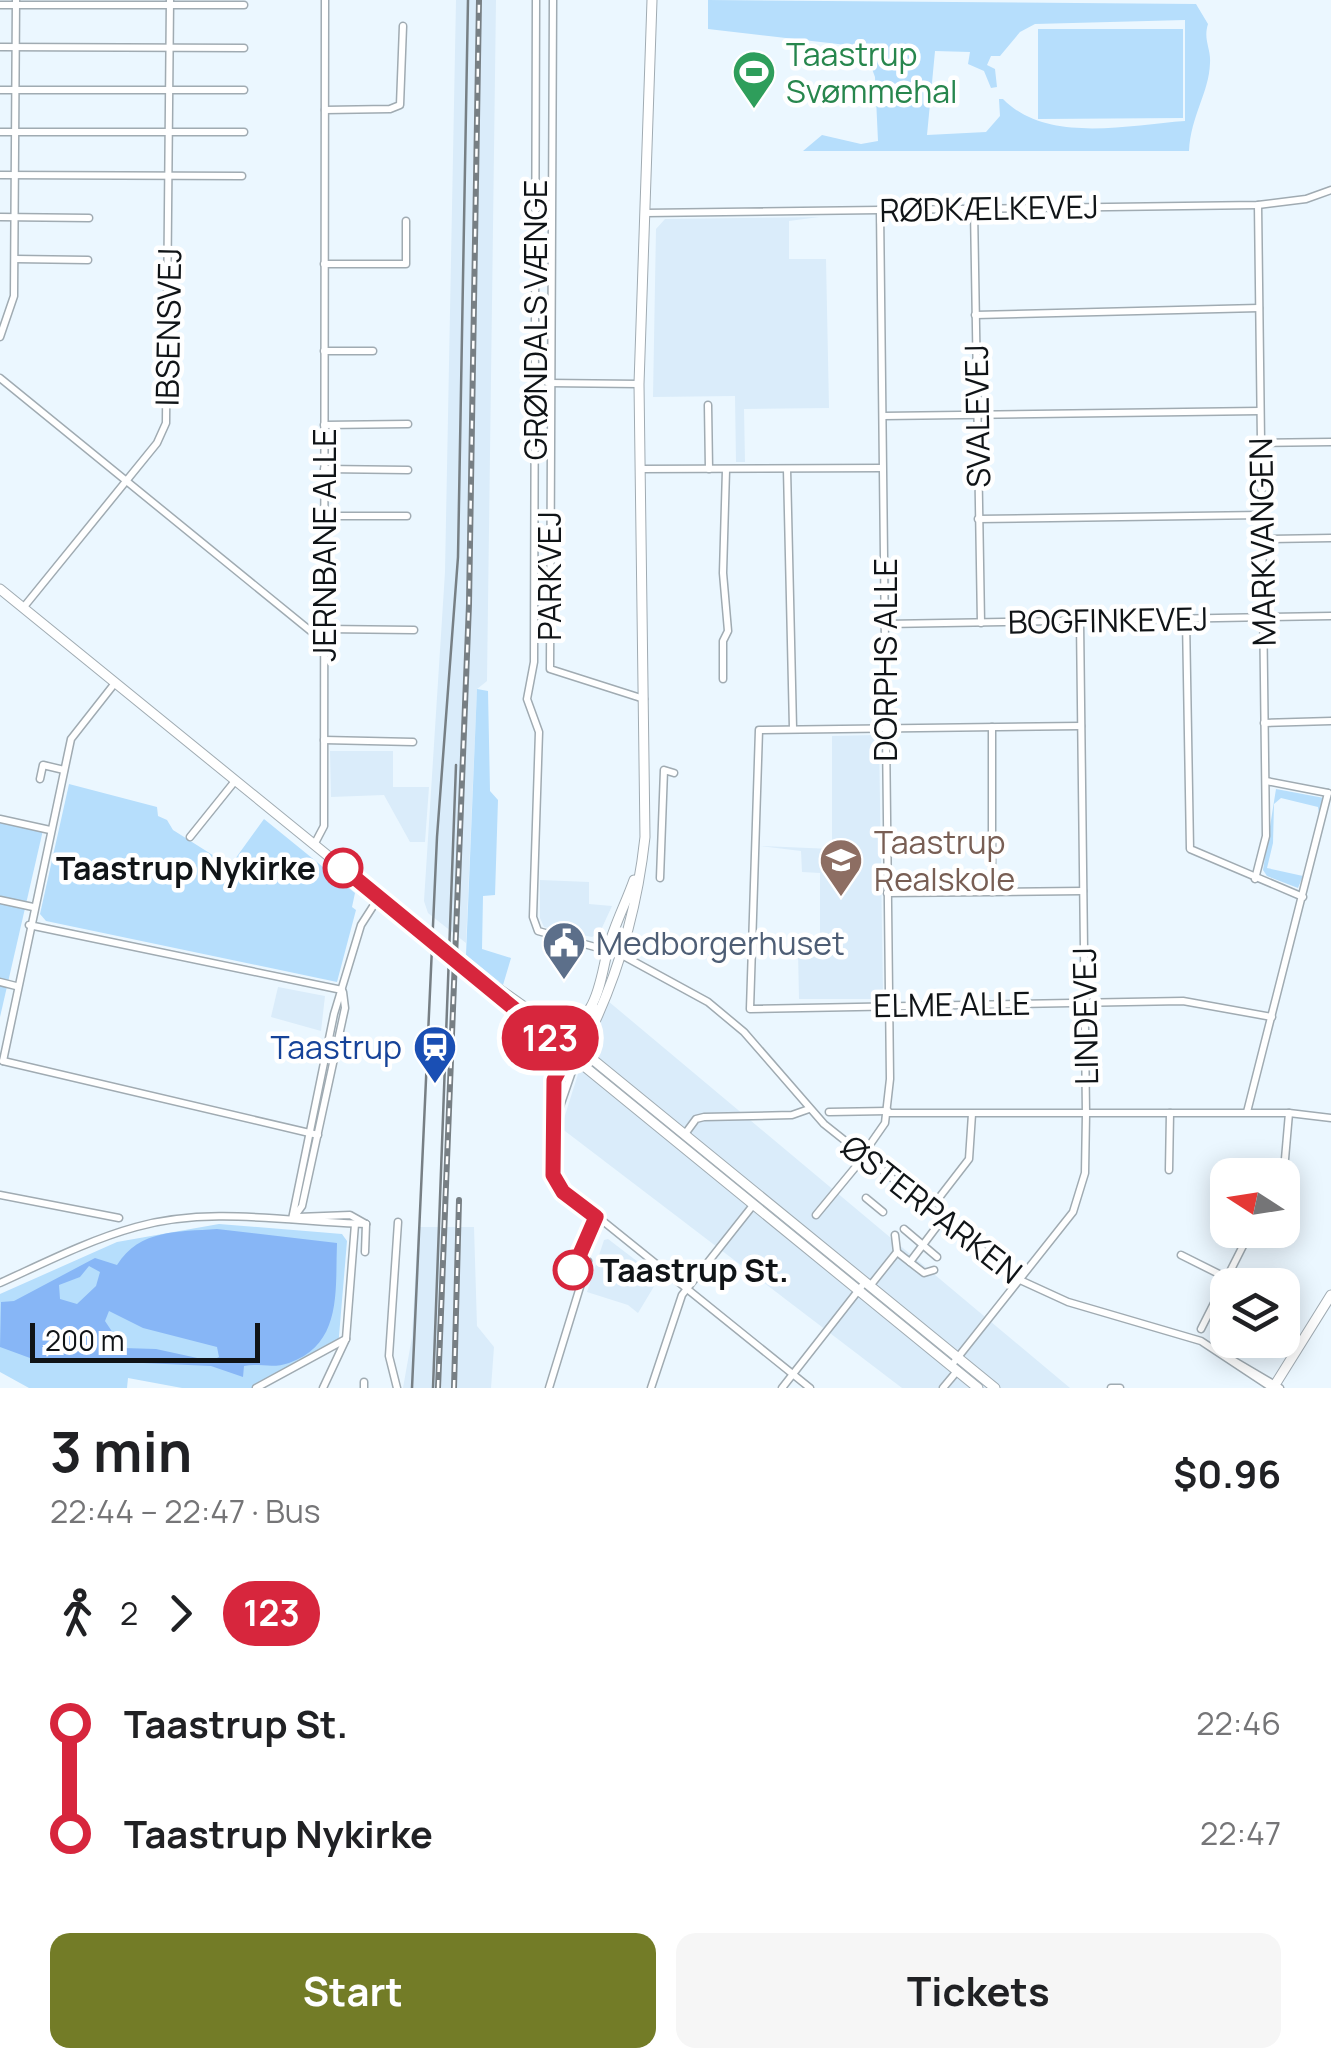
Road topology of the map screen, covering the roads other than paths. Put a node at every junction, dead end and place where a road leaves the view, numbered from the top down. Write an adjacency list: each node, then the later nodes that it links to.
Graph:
1 (325, 0): 18 (street, JERNBANE ALLE)
2 (536, 0): 83 (street, GRØNDALS VÆNGE)
3 (553, 0): 47 (street, PARKVEJ)
4 (652, 0): 31 (street)
5 (16, 2): 6 (street); 7 (street); 11 (street)
6 (170, 2): 8 (street); 12 (street, IBSENSVEJ)
7 (0, 5)
8 (244, 5)
9 (403, 26): 18 (street)
10 (0, 47): 11 (street)
11 (16, 47): 12 (street); 15 (street)
12 (170, 47): 13 (street); 16 (street, IBSENSVEJ)
13 (244, 48)
14 (0, 90): 15 (street)
15 (15, 90): 16 (street); 20 (street)
16 (170, 90): 17 (street); 21 (street, IBSENSVEJ)
17 (244, 90)
18 (325, 110): 38 (street, JERNBANE ALLE)
19 (0, 132): 20 (street)
20 (15, 132): 21 (street); 24 (street)
21 (170, 132): 22 (street); 25 (street, IBSENSVEJ)
22 (244, 132)
23 (0, 175): 24 (street)
24 (15, 175): 25 (street); 33 (street)
25 (170, 176): 26 (street); 64 (street, IBSENSVEJ)
26 (242, 176)
27 (1331, 190): 28 (street, RØDKÆLKEVEJ)
28 (1258, 205): 30 (street, RØDKÆLKEVEJ); 41 (street, MARKVANGEN)
29 (880, 209): 30 (street, RØDKÆLKEVEJ); 31 (street, RØDKÆLKEVEJ); 51 (street, DORPHS ALLE)
30 (974, 209): 42 (street, SVALEVEJ)
31 (645, 213): 48 (street)
32 (0, 218): 33 (street)
33 (15, 218): 34 (street); 36 (street)
34 (89, 218)
35 (406, 222): 39 (street)
36 (14, 260): 37 (street); 43 (street)
37 (88, 260)
38 (324, 264): 39 (street); 44 (street, JERNBANE ALLE)
39 (403, 264): 40 (street)
40 (403, 278)
41 (1259, 308): 42 (street); 50 (street, MARKVANGEN)
42 (976, 315): 52 (street, SVALEVEJ)
43 (0, 338)
44 (324, 351): 45 (street); 54 (street, JERNBANE ALLE)
45 (373, 351)
46 (0, 378): 64 (street)
47 (548, 384): 48 (street); 84 (street, PARKVEJ)
48 (640, 384): 62 (street)
49 (708, 405): 58 (street)
50 (1260, 411): 52 (street); 56 (street, MARKVANGEN)
51 (883, 416): 52 (street); 57 (street, DORPHS ALLE)
52 (977, 417): 68 (street, SVALEVEJ)
53 (408, 424): 54 (street)
54 (324, 425): 60 (street, JERNBANE ALLE)
55 (1331, 442): 56 (street)
56 (1261, 443): 65 (street, MARKVANGEN)
57 (882, 468): 59 (street); 78 (street, DORPHS ALLE)
58 (709, 469): 62 (street); 63 (street)
59 (787, 469): 63 (street); 89 (street)
60 (324, 470): 61 (street); 66 (street, JERNBANE ALLE)
61 (408, 470)
62 (640, 470): 84 (street)
63 (726, 470): 81 (street)
64 (126, 481): 72 (street, IBSENSVEJ); 80 (street)
65 (1262, 515): 68 (street); 70 (street, MARKVANGEN)
66 (324, 516): 67 (street); 80 (street, JERNBANE ALLE)
67 (407, 516)
68 (978, 519): 77 (street, SVALEVEJ)
69 (1331, 538): 70 (street)
70 (1262, 539): 74 (street, MARKVANGEN)
71 (0, 589): 72 (street)
72 (23, 608): 82 (street)
73 (1331, 616): 74 (street, BOGFINKEVEJ)
74 (1263, 617): 75 (street, BOGFINKEVEJ); 86 (street, MARKVANGEN)
75 (1186, 619): 76 (street, BOGFINKEVEJ); 106 (street)
76 (1080, 621): 77 (street, BOGFINKEVEJ); 87 (street, LINDEVEJ)
77 (981, 623): 78 (street, BOGFINKEVEJ)
78 (886, 624): 88 (street, DORPHS ALLE)
79 (414, 630): 80 (street)
80 (324, 632): 91 (street, JERNBANE ALLE)
81 (723, 678)
82 (115, 683): 93 (street); 96 (street)
83 (526, 699): 115 (street, ØSTERPARKEN)
84 (644, 699): 101 (street)
85 (1331, 721): 86 (street)
86 (1264, 722): 97 (street, MARKVANGEN)
87 (1081, 726): 90 (street); 107 (street, LINDEVEJ)
88 (885, 727): 89 (street); 90 (street); 109 (street, DORPHS ALLE)
89 (793, 728): 123 (street, ELME ALLE)
90 (992, 728): 108 (street)
91 (324, 740): 92 (street); 104 (street, JERNBANE ALLE)
92 (413, 742)
93 (64, 770): 95 (street); 100 (street)
94 (674, 773): 102 (street)
95 (40, 780)
96 (235, 781): 103 (street); 104 (street)
97 (1266, 781): 98 (street); 106 (street, MARKVANGEN)
98 (1330, 793): 110 (street)
99 (0, 819): 100 (street)
100 (50, 830): 113 (street)
101 (644, 832): 102 (street); 115 (street); 116 (street)
102 (662, 832): 105 (street)
103 (190, 837)
104 (314, 845): 111 (street)
105 (660, 878)
106 (1256, 879): 110 (street)
107 (1084, 891): 108 (street); 122 (street, LINDEVEJ)
108 (992, 892): 109 (street)
109 (887, 893): 123 (street, DORPHS ALLE)
110 (1303, 896): 124 (street)
111 (379, 897): 119 (street); 120 (street)
112 (0, 900): 113 (street)
113 (33, 908): 114 (street)
114 (29, 925): 118 (street); 119 (street)
115 (608, 949): 116 (street, ØSTERPARKEN); 121 (street)
116 (620, 954): 126 (street); 128 (street, ØSTERPARKEN)
117 (0, 982): 118 (street)
118 (16, 986): 127 (street)
119 (342, 990): 137 (street); 138 (street)
120 (495, 990): 125 (street); 126 (street)
121 (597, 1001): 125 (street); 126 (street)
122 (1085, 1003): 123 (street, ELME ALLE); 124 (street, ELME ALLE); 134 (street, LINDEVEJ)
123 (890, 1005): 130 (street, DORPHS ALLE)
124 (1272, 1017): 131 (street)
125 (553, 1027): 126 (street)
126 (574, 1052): 139 (street); 145 (street); 169 (street)
127 (2, 1062): 137 (street)
128 (809, 1108): 139 (street); 140 (street, ØSTERPARKEN)
129 (829, 1112): 130 (street)
130 (888, 1112): 133 (street); 140 (street)
131 (1247, 1112): 132 (street); 135 (street)
132 (1289, 1112): 136 (street); 141 (street)
133 (972, 1114): 134 (street); 146 (street)
134 (1086, 1114): 135 (street); 166 (street, LINDEVEJ)
135 (1170, 1114): 142 (street)
136 (1331, 1118)
137 (308, 1133): 138 (street); 150 (street)
138 (318, 1135): 150 (street)
139 (684, 1136): 145 (street)
140 (862, 1157): 148 (street); 151 (street, ØSTERPARKEN)
141 (1285, 1158)
142 (1169, 1170)
143 (0, 1195): 149 (street)
144 (866, 1198): 147 (street)
145 (757, 1201): 168 (street); 169 (street)
146 (935, 1202)
147 (884, 1212)
148 (816, 1215)
149 (119, 1218)
150 (292, 1219): 153 (street); 154 (street); 167 (street)
151 (942, 1221): 157 (street); 166 (street, ØSTERPARKEN)
152 (398, 1222): 179 (street)
153 (356, 1224): 154 (street); 173 (street)
154 (366, 1224): 158 (street)
155 (904, 1230): 157 (street)
156 (895, 1235): 160 (street)
157 (923, 1245): 162 (street); 163 (street)
158 (366, 1252)
159 (578, 1252): 180 (street)
160 (897, 1252): 163 (street); 168 (street)
161 (1181, 1254): 164 (street)
162 (938, 1257)
163 (910, 1262): 165 (street)
164 (1210, 1269)
165 (934, 1270)
166 (1020, 1280): 174 (street, LINDEVEJ); 176 (street, ØSTERPARKEN)
167 (0, 1283)
168 (864, 1286): 174 (street); 175 (street)
169 (686, 1289): 175 (street); 181 (street)
170 (1331, 1295): 176 (street)
171 (1210, 1311): 172 (street)
172 (1201, 1329)
173 (346, 1339): 177 (street); 178 (street)
174 (957, 1364): 184 (street, LINDEVEJ); 185 (street); 186 (street)
175 (790, 1373): 182 (street); 183 (street)
176 (1275, 1387)
177 (256, 1388)
178 (323, 1388)
179 (397, 1388)
180 (549, 1388)
181 (651, 1388)
182 (782, 1388)
183 (810, 1388)
184 (943, 1388)
185 (978, 1388)
186 (995, 1388)
187 (1110, 1388): 188 (street)
188 (1120, 1388)

